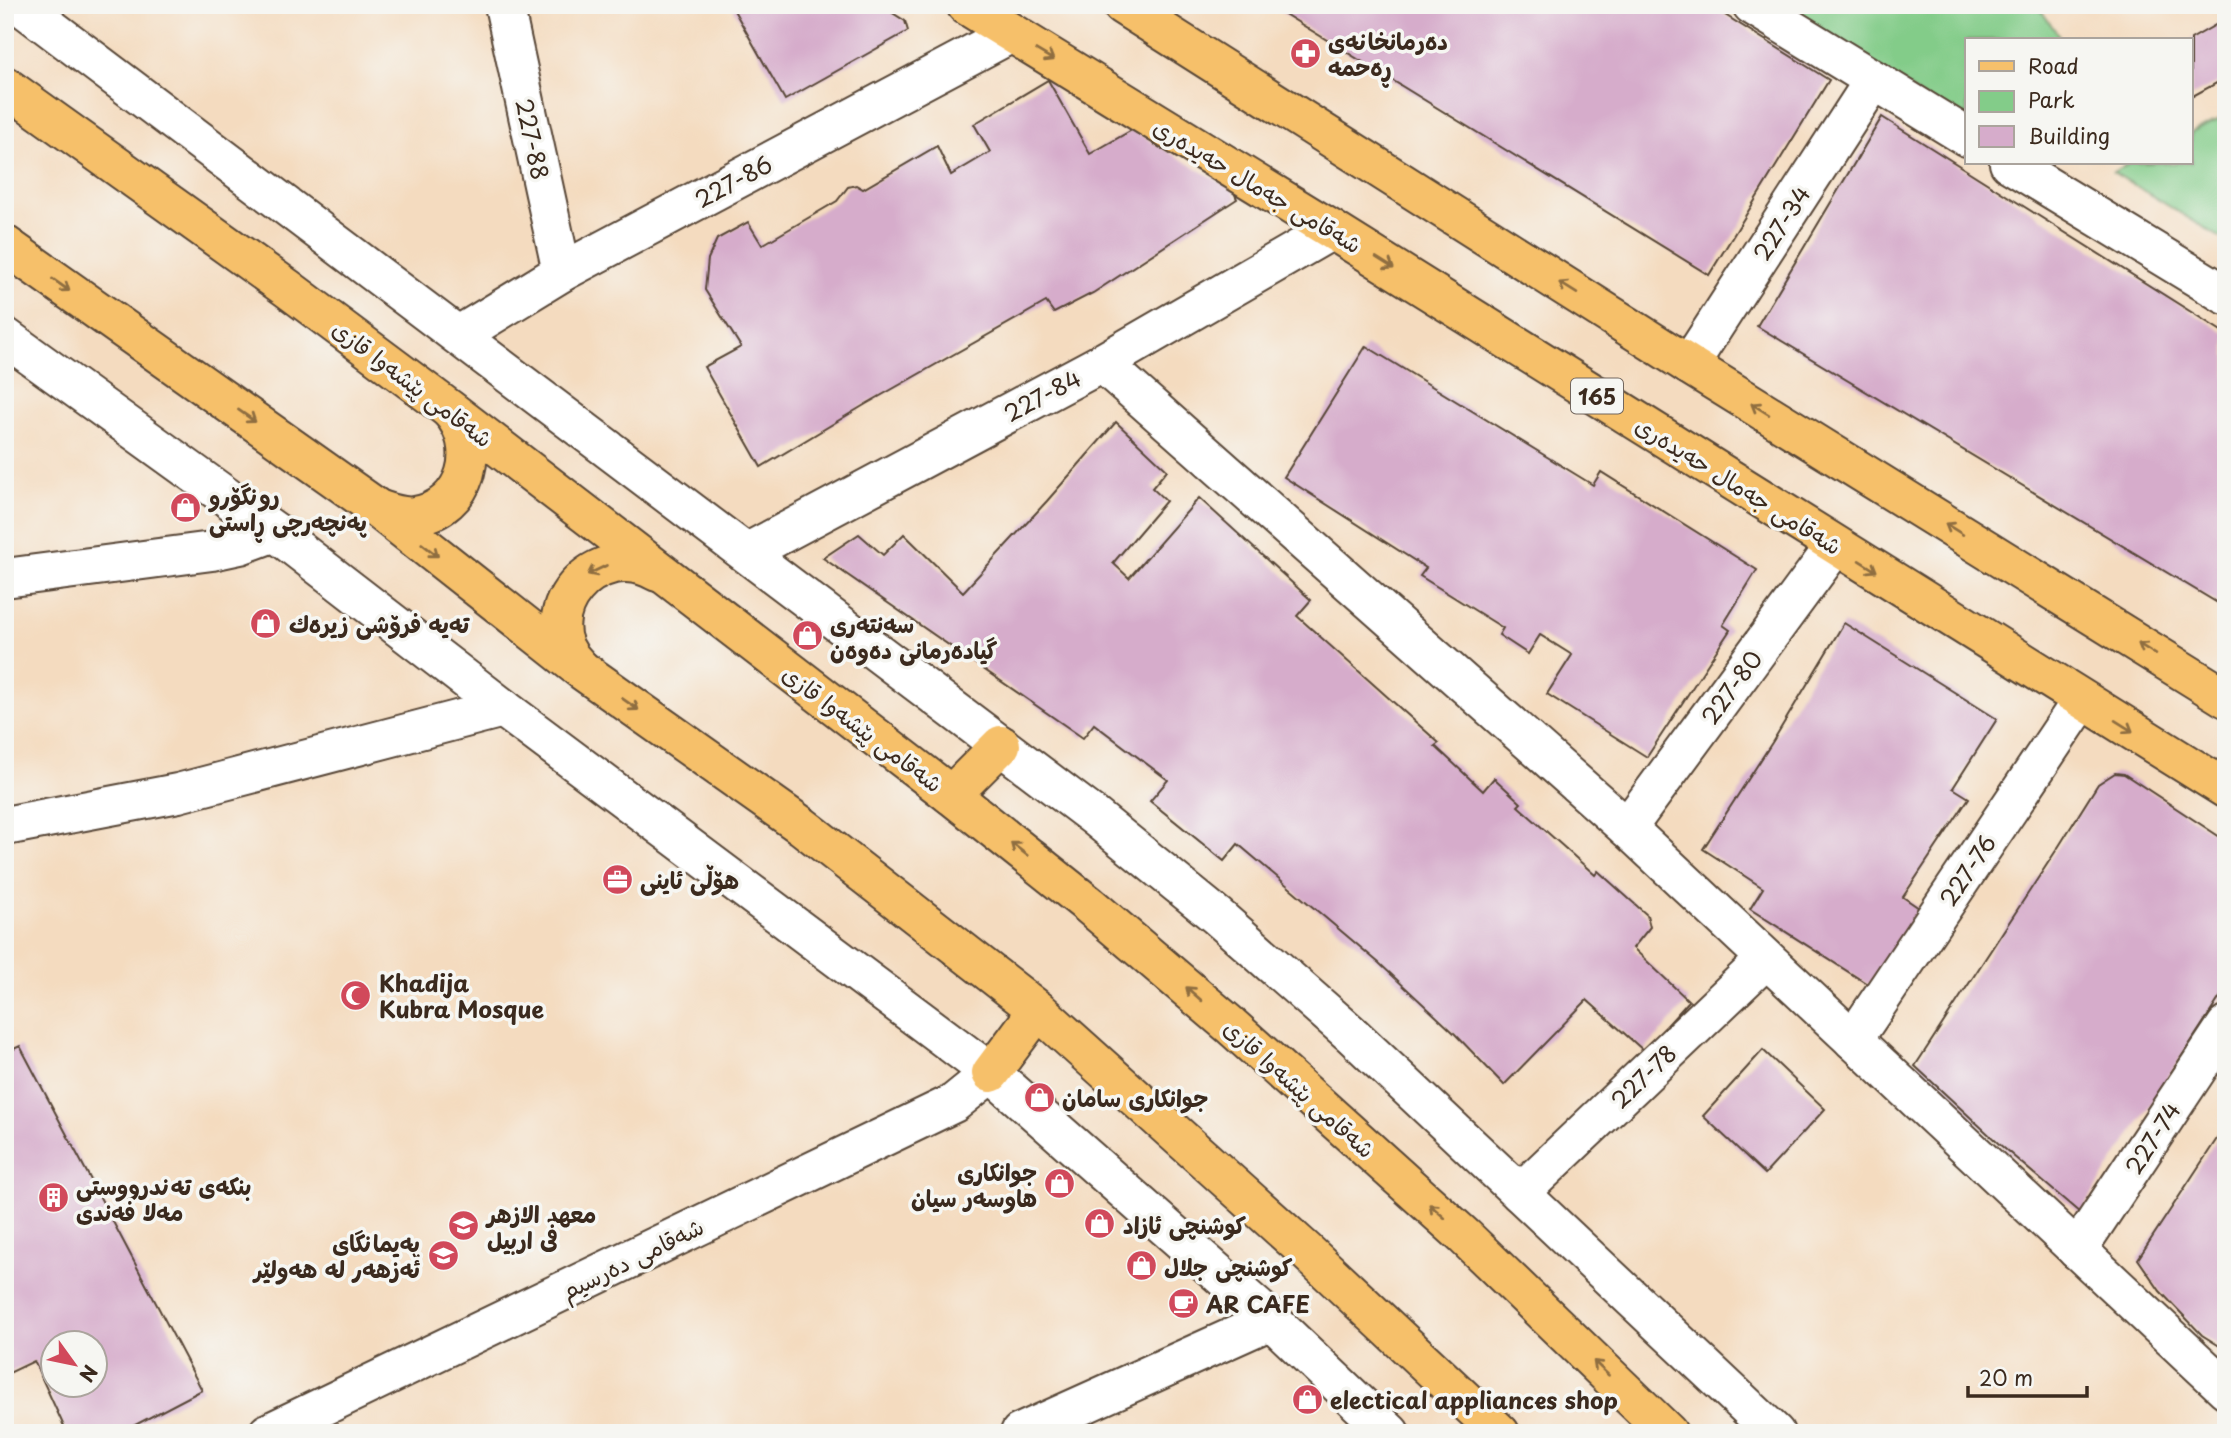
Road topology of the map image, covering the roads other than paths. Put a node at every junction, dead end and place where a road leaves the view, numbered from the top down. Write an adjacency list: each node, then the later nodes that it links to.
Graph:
1 (20, 5): 15 (street)
2 (504, 5): 13 (street, 227-88)
3 (967, 5): 6 (main road, شەقامی جەمال حەیدەری / 165)
4 (1122, 5): 18 (main road, one-way to 4)
5 (1752, 5): 7 (street)
6 (1010, 34): 11 (main road, شەقامی جەمال حەیدەری / 165, one-way to 11); 13 (street, 227-86)
7 (1874, 80): 9 (street); 18 (street, 227-34)
8 (5, 86): 19 (main road, شەقامی پێشەوا قازی)
9 (1965, 136)
10 (2011, 164): 14 (street)
11 (1332, 230): 17 (street, 227-84); 22 (main road, شەقامی جەمال حەیدەری / 165, one-way to 22)
12 (5, 245): 20 (main road, one-way to 20)
13 (562, 272): 15 (street, 227-86)
14 (2226, 295)
15 (459, 335): 23 (street)
16 (5, 337): 21 (street)
17 (1102, 363): 23 (street, 227-84); 34 (street)
18 (1689, 365): 27 (main road, one-way to 18)
19 (449, 409): 20 (main road); 24 (main road, شەقامی پێشەوا قازی)
20 (378, 509): 26 (main road, one-way to 26)
21 (275, 532): 25 (street); 29 (street)
22 (1835, 546): 28 (main road, شەقامی جەمال حەیدەری / 165, one-way to 28); 34 (street, 227-80)
23 (748, 552): 30 (street)
24 (662, 575): 26 (main road, one-way to 26); 32 (main road, شەقامی پێشەوا قازی)
25 (5, 578)
26 (583, 671): 36 (main road, one-way to 36)
27 (2226, 698)
28 (2082, 700): 31 (main road, شەقامی جەمال حەیدەری / 165, one-way to 31); 38 (street, 227-76)
29 (503, 708): 33 (street); 39 (street)
30 (1001, 745): 32 (main road); 40 (street)
31 (2226, 789)
32 (951, 795): 48 (main road, شەقامی پێشەوا قازی, one-way to 32)
33 (5, 826)
34 (1627, 828): 35 (street)
35 (1766, 959): 38 (street); 40 (street, 227-78)
36 (1038, 1010): 39 (main road); 47 (main road)
37 (2226, 1026): 41 (street, 227-74)
38 (1853, 1040): 41 (street)
39 (991, 1073): 42 (street); 44 (street, شەقامی دەرسیم)
40 (1520, 1193): 49 (street)
41 (2077, 1251): 43 (street)
42 (1271, 1320): 45 (street); 46 (street)
43 (2226, 1389)
44 (268, 1433)
45 (1020, 1433)
46 (1390, 1433)
47 (1500, 1433)
48 (1668, 1433)
49 (1775, 1433)

